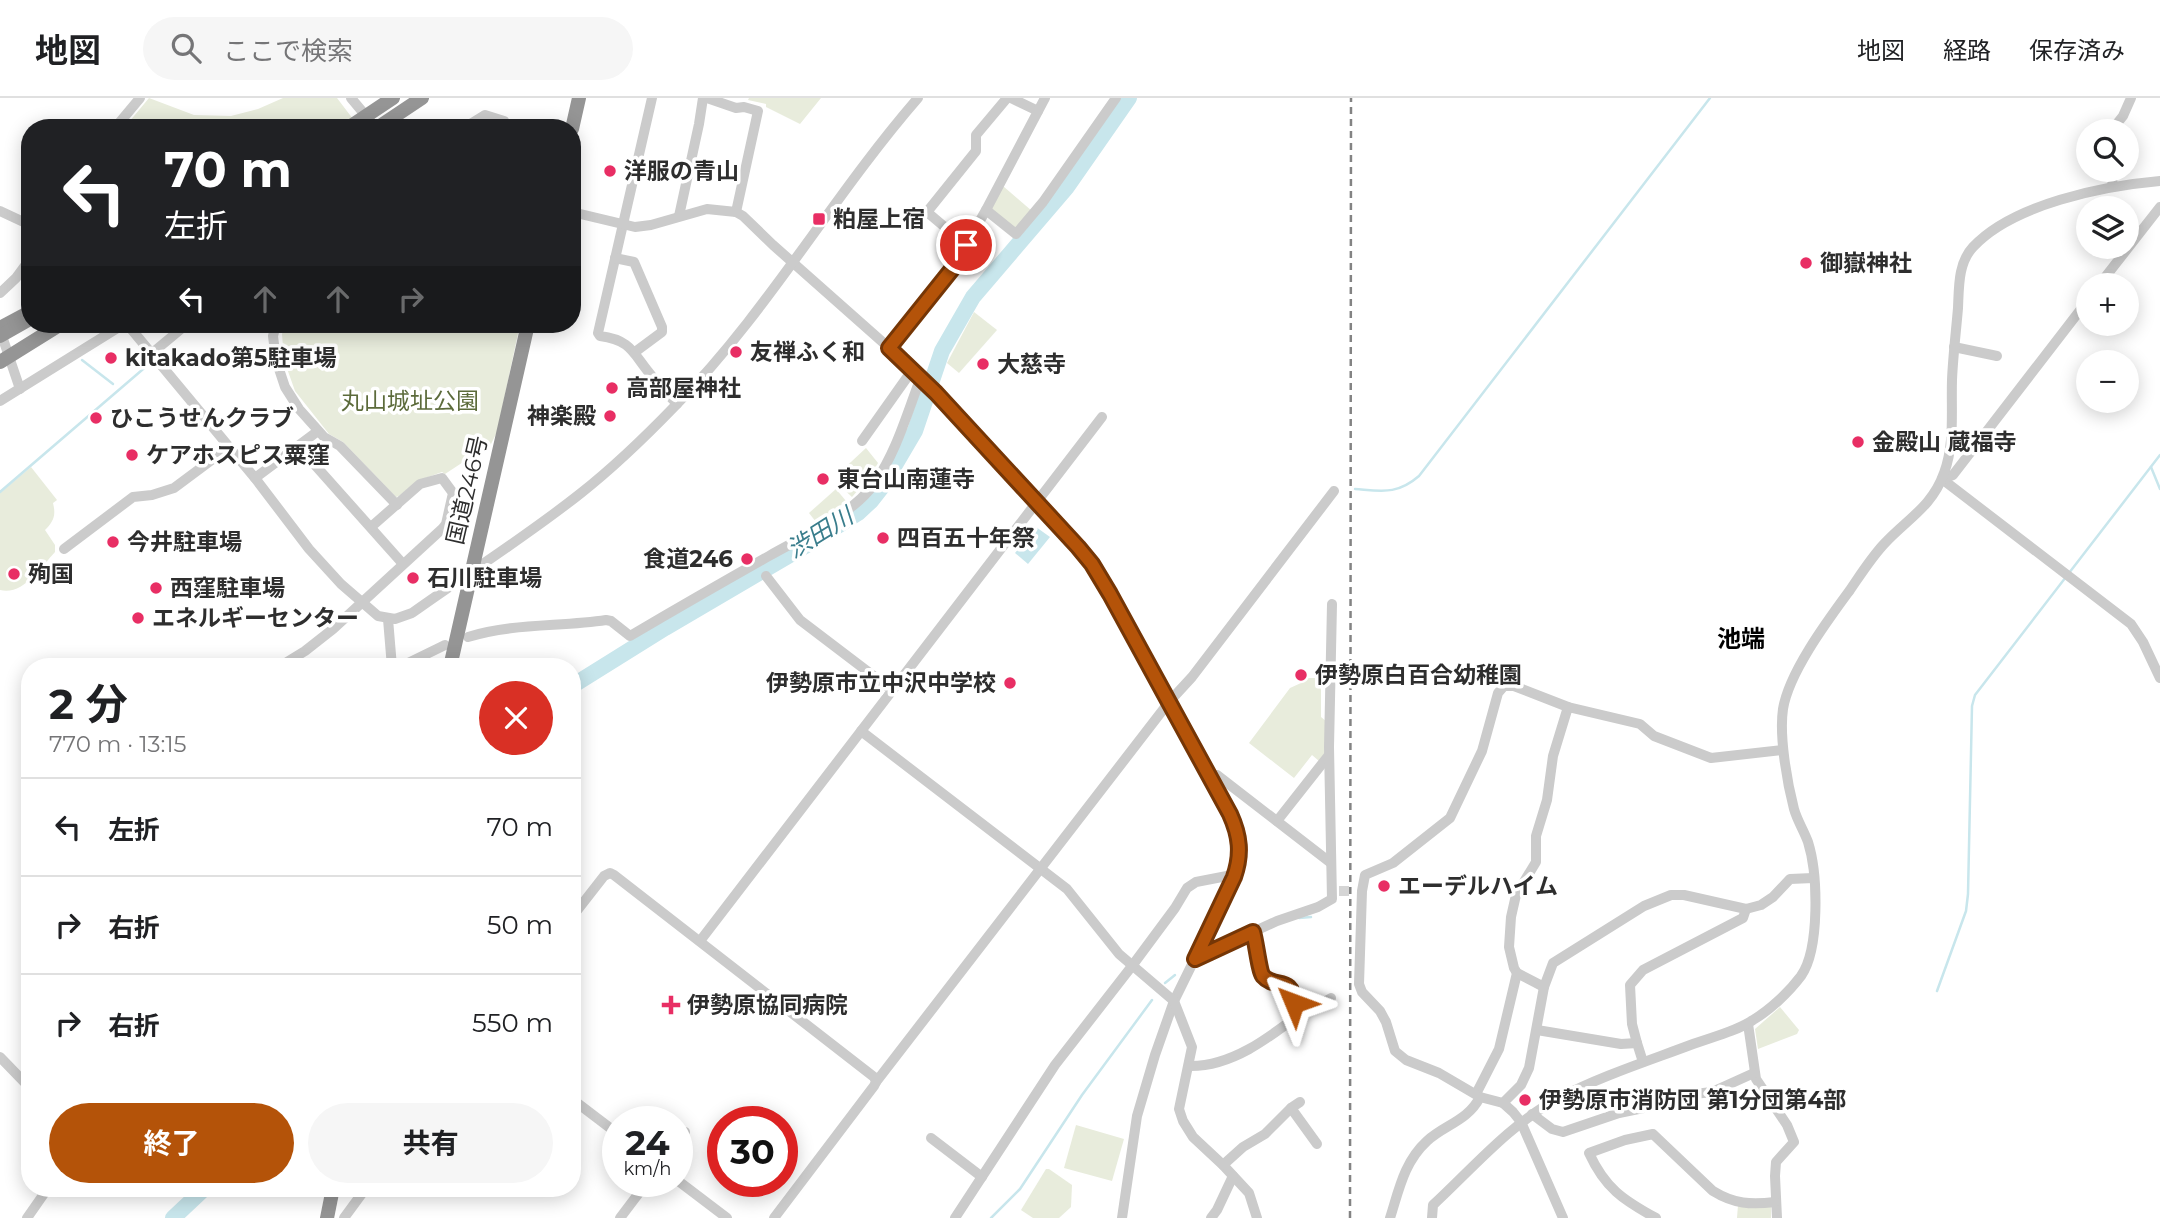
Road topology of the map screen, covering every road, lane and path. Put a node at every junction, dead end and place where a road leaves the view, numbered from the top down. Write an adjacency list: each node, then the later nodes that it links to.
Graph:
1 (140, 98): 14 (street)
2 (351, 98): 16 (street)
3 (393, 98): 15 (highway, bridge)
4 (422, 98): 17 (highway)
5 (579, 98): 20 (highway)
6 (652, 98): 32 (street)
7 (705, 98): 28 (street); 30 (street)
8 (918, 98): 35 (street)
9 (1009, 98): 13 (street); 33 (street)
10 (1045, 98): 13 (street)
11 (1116, 98): 26 (street)
12 (2131, 98): 21 (street)
13 (1038, 111): 26 (street)
14 (122, 119)
15 (362, 119)
16 (368, 119)
17 (390, 119)
18 (479, 119): 19 (street)
19 (498, 119)
20 (574, 119)
21 (2121, 119)
22 (2160, 181): 24 (street)
23 (2112, 182): 24 (street)
24 (2113, 187): 51 (street)
25 (2160, 207): 37 (street)
26 (986, 209): 33 (street)
27 (0, 211): 31 (street)
28 (736, 212): 30 (street); 35 (street)
29 (581, 214): 32 (street)
30 (679, 216): 32 (street)
31 (21, 221)
32 (622, 225): 34 (street)
33 (966, 245): 52 (street)
34 (615, 258): 53 (street); 53 (street)
35 (792, 262): 52 (street); 61 (street)
36 (21, 271): 38 (street)
37 (2108, 273)
38 (0, 293)
39 (2076, 316): 68 (street)
40 (21, 317): 42 (highway)
41 (21, 324): 50 (highway, bridge)
42 (0, 328): 59 (street)
43 (42, 333): 54 (highway, bridge)
44 (45, 333): 57 (highway, bridge)
45 (111, 333): 59 (street)
46 (133, 333): 55 (street)
47 (177, 333): 55 (street)
48 (274, 333): 63 (street)
49 (526, 333): 75 (highway, 国道246号)
50 (0, 336)
51 (1954, 347): 56 (street); 68 (street)
52 (889, 348): 58 (street)
53 (635, 352): 61 (street)
54 (0, 355)
55 (151, 355): 66 (street)
56 (1997, 356)
57 (0, 362)
58 (919, 375): 64 (street); 70 (street); 80 (street)
59 (20, 389): 60 (street)
60 (0, 401)
61 (677, 404): 75 (street)
62 (1102, 417): 70 (street)
63 (318, 431): 65 (street); 71 (street)
64 (862, 442)
65 (298, 446): 67 (street); 72 (street)
66 (229, 447): 67 (street); 73 (street)
67 (255, 478): 77 (street)
68 (1942, 479): 86 (street); 91 (street)
69 (1334, 491): 88 (street)
70 (1037, 502): 87 (street); 88 (street)
71 (397, 505): 72 (street); 74 (street)
72 (371, 527): 74 (street)
73 (64, 548)
74 (403, 564): 77 (street)
75 (472, 571): 79 (street); 85 (highway, 国道246号)
76 (766, 576): 87 (street)
77 (360, 603): 79 (street); 82 (street)
78 (1332, 604): 92 (street)
79 (388, 619): 83 (street)
80 (468, 636)
81 (445, 645): 84 (street)
82 (293, 658)
83 (391, 658)
84 (418, 658)
85 (452, 658)
86 (2160, 678)
87 (892, 690): 90 (street)
88 (1169, 702): 93 (street); 96 (street)
89 (1568, 708): 91 (street); 105 (street); 119 (street)
90 (861, 732): 96 (street); 102 (street)
91 (1783, 750): 98 (street)
92 (1329, 755): 94 (street); 95 (street)
93 (1209, 777): 94 (street); 97 (street)
94 (1277, 821): 95 (street)
95 (1331, 863): 101 (street)
96 (1041, 868): 104 (street); 118 (street)
97 (1234, 877): 103 (street); 104 (street)
98 (1813, 878): 100 (street); 110 (street)
99 (581, 905): 102 (street)
100 (1746, 909): 106 (street); 112 (street)
101 (1253, 932): 103 (street); 109 (street)
102 (700, 941): 118 (street)
103 (1195, 959): 108 (street)
104 (1132, 966): 108 (street); 129 (street)
105 (1517, 974): 106 (street); 119 (street)
106 (1544, 987): 111 (street)
107 (1331, 998): 109 (street)
108 (1174, 1001): 115 (street); 144 (street)
109 (1301, 1013): 115 (street)
110 (1748, 1024): 114 (street); 116 (street)
111 (1537, 1030): 112 (street); 120 (street)
112 (1637, 1044): 114 (street)
113 (0, 1057): 117 (street)
114 (1643, 1062): 122 (street)
115 (1189, 1066): 127 (street)
116 (1754, 1073): 122 (street); 135 (street)
117 (21, 1079)
118 (876, 1082): 142 (street)
119 (1478, 1096): 120 (street); 147 (street)
120 (1503, 1103): 124 (street)
121 (581, 1106): 123 (street)
122 (1532, 1114): 124 (street)
123 (602, 1122)
124 (1521, 1122): 148 (street); 149 (street)
125 (931, 1138): 129 (street)
126 (1317, 1144): 127 (street)
127 (1223, 1165): 128 (street)
128 (1233, 1176): 145 (street); 146 (street)
129 (982, 1177): 143 (street)
130 (693, 1192): 141 (street)
131 (42, 1197): 137 (street)
132 (331, 1197): 138 (highway)
133 (359, 1197): 139 (street)
134 (636, 1197): 140 (street)
135 (1775, 1202): 136 (street); 151 (street)
136 (1645, 1215): 150 (street)
137 (27, 1218)
138 (327, 1218)
139 (344, 1218)
140 (620, 1218)
141 (727, 1218)
142 (774, 1218)
143 (955, 1218)
144 (1122, 1218)
145 (1211, 1218)
146 (1257, 1218)
147 (1390, 1218)
148 (1432, 1218)
149 (1563, 1218)
150 (1656, 1218)
151 (1777, 1218)

